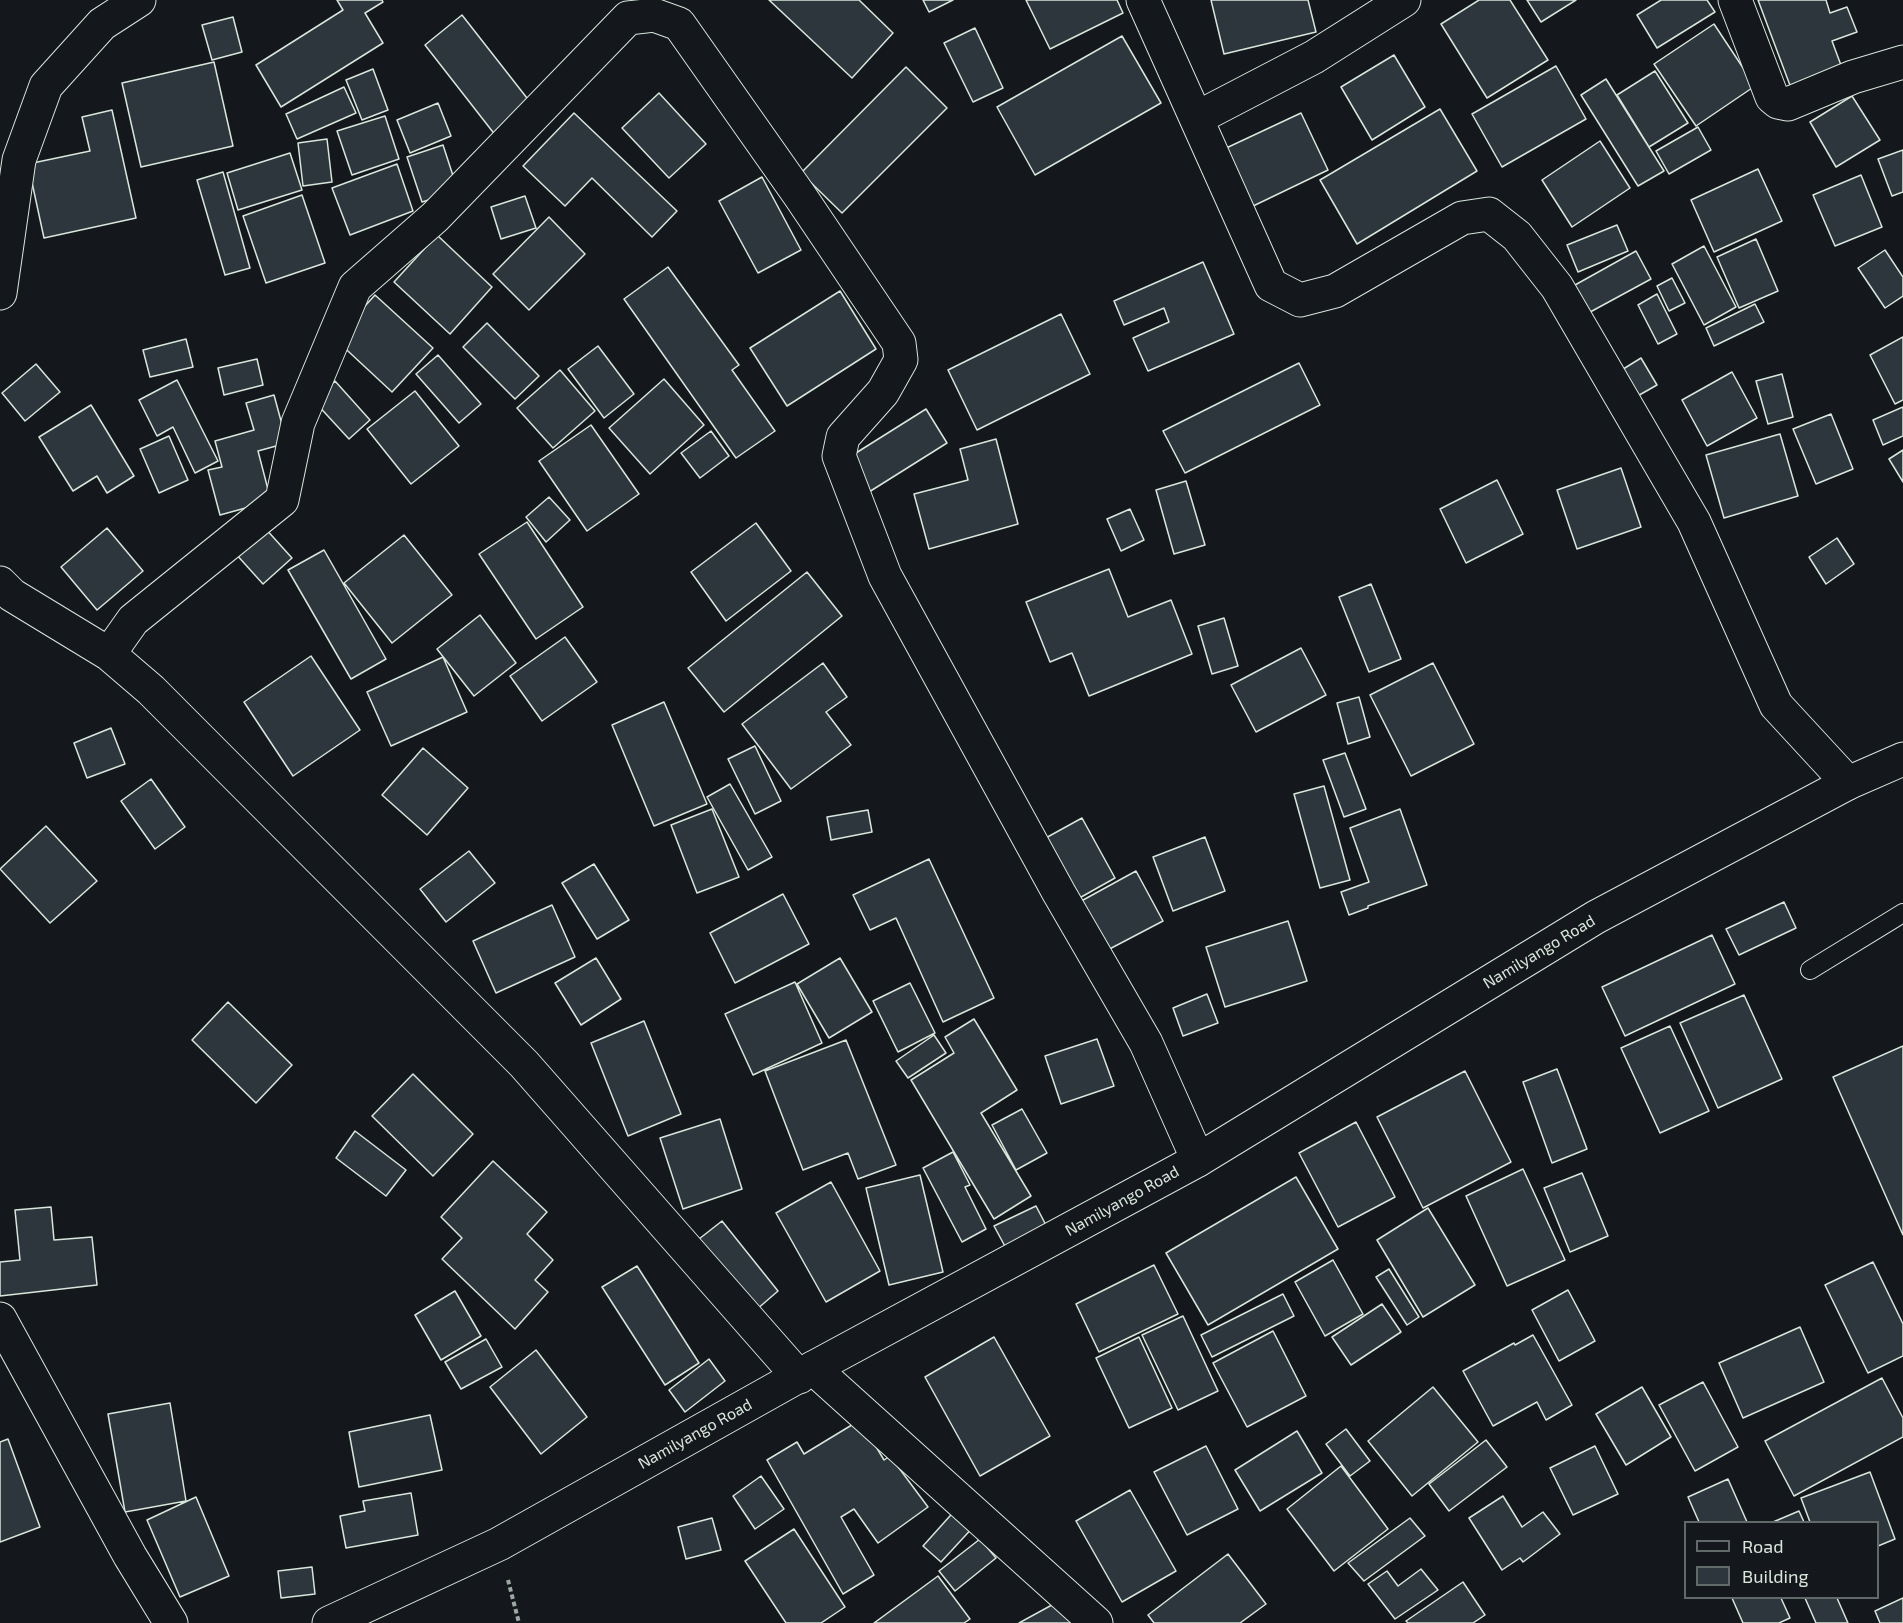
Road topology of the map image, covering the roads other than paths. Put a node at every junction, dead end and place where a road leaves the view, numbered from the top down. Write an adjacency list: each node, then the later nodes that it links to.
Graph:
1 (139, 0): 7 (street)
2 (1143, 0): 6 (street)
3 (1404, 0): 6 (street)
4 (1735, 0): 5 (street)
5 (1903, 62)
6 (1197, 118): 11 (street)
7 (0, 293)
8 (4, 592): 9 (street)
9 (109, 654): 14 (street); 16 (street)
10 (1903, 759): 11 (street, Namilyango Road)
11 (1848, 783): 14 (street, Namilyango Road)
12 (1903, 912): 13 (lane)
13 (1810, 970)
14 (1197, 1160): 16 (street, Namilyango Road)
15 (0, 1319): 17 (street)
16 (806, 1372): 18 (street, Namilyango Road); 19 (street)
17 (171, 1623)
18 (329, 1623)
19 (1096, 1623)

